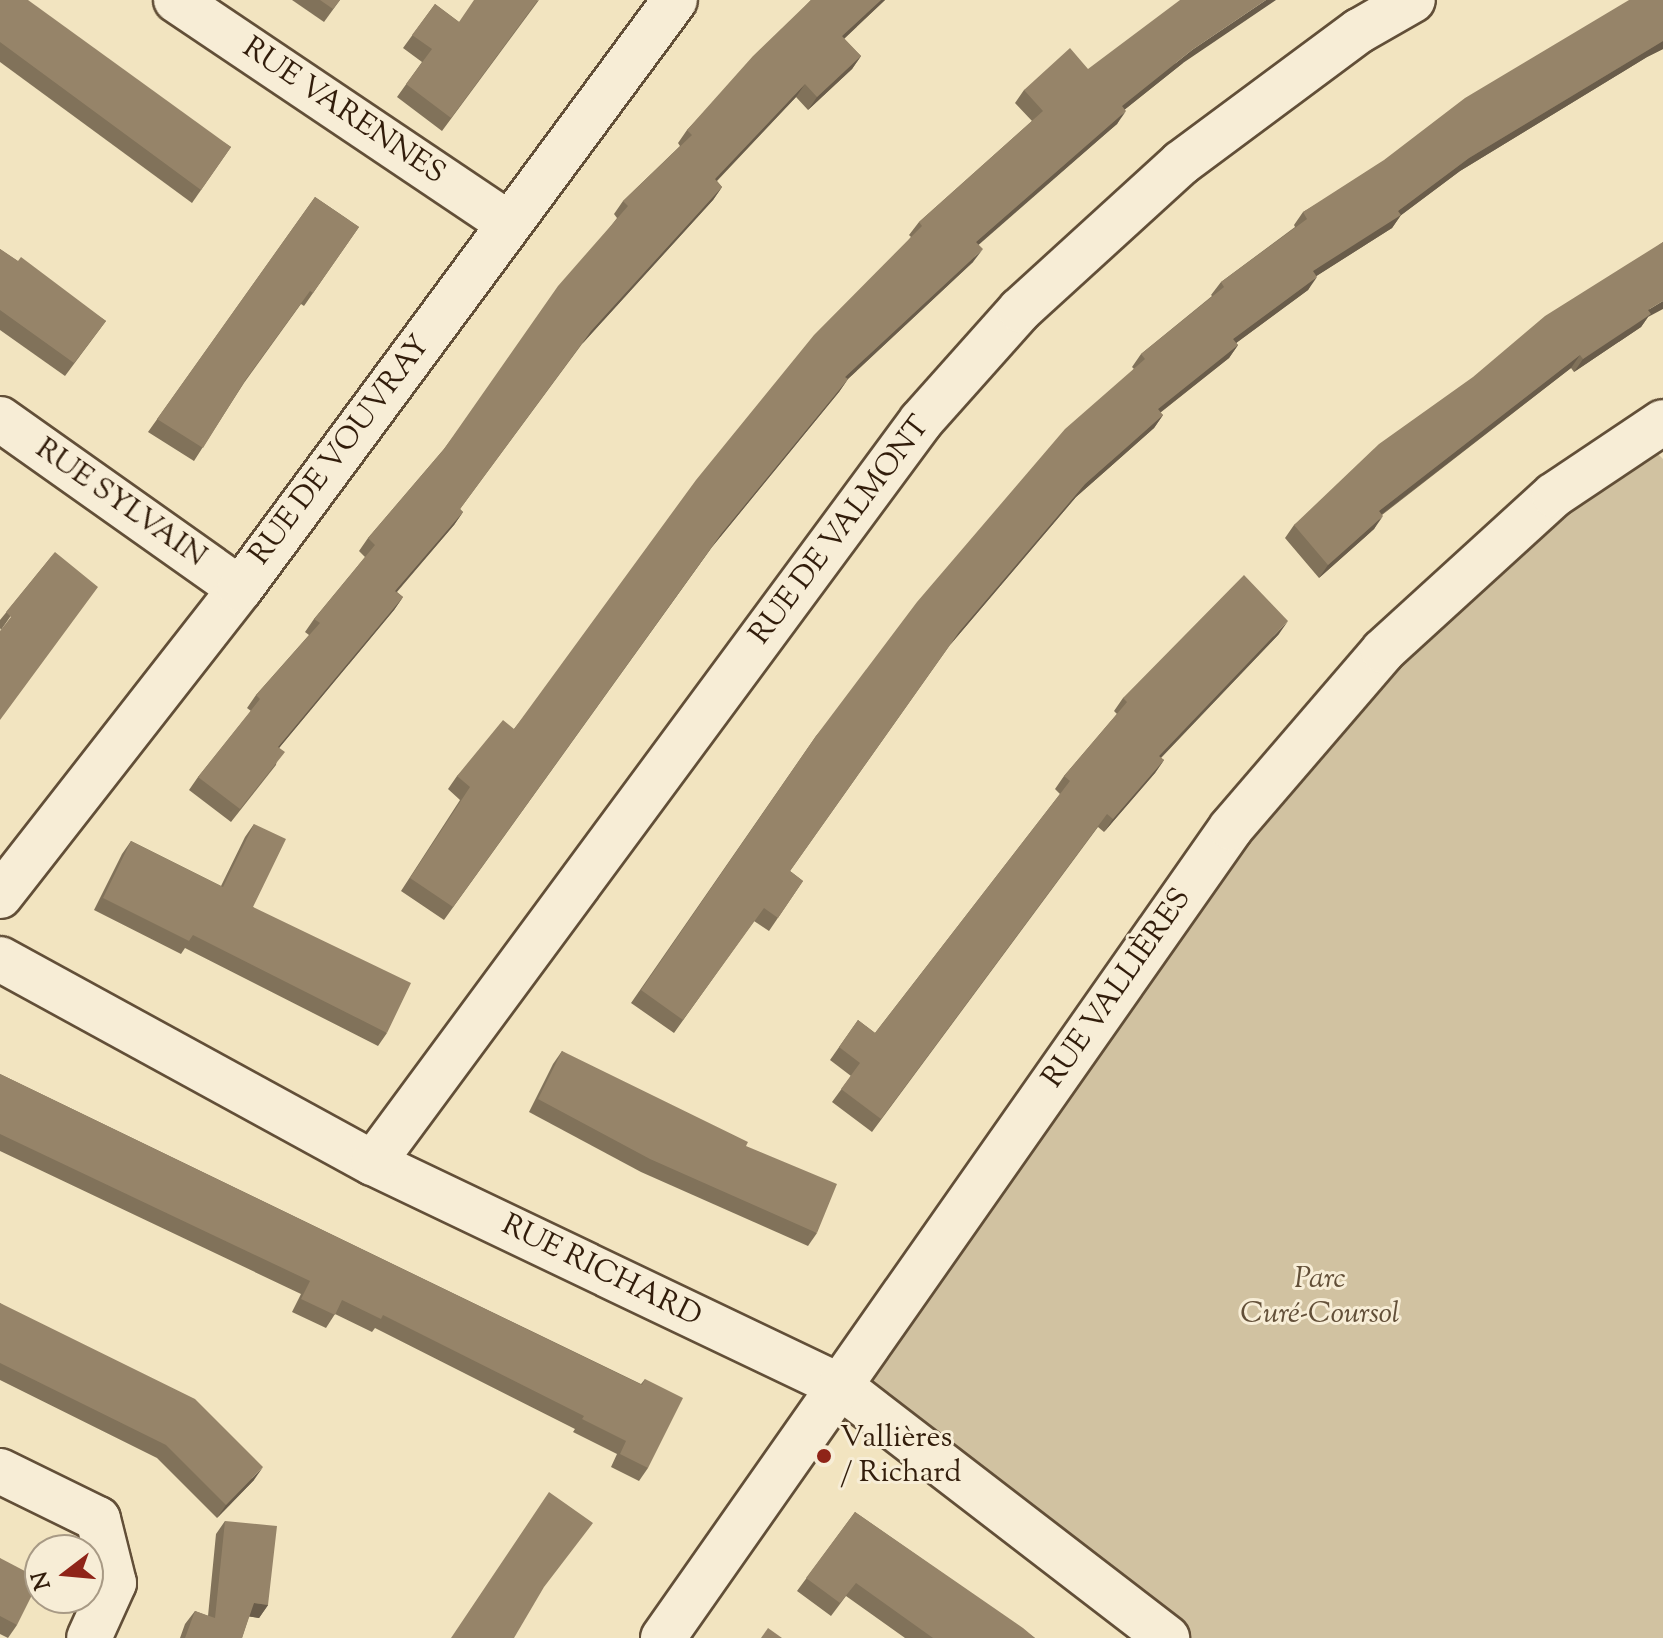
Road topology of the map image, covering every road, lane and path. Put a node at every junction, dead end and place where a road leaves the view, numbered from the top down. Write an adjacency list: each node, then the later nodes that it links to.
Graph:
1 (176, 0): 4 (street, RUE VARENNES)
2 (675, 0): 4 (street, RUE DE VOUVRAY)
3 (1413, 0): 10 (street, RUE DE VALMONT)
4 (509, 224): 7 (street, RUE DE VOUVRAY)
5 (0, 419): 7 (street, RUE SYLVAIN)
6 (1663, 422): 11 (street, RUE VALLIÈRES)
7 (240, 589): 8 (street, RUE DE VOUVRAY)
8 (0, 896)
9 (0, 959): 10 (street, RUE RICHARD)
10 (373, 1163): 11 (street, RUE RICHARD)
11 (840, 1386): 14 (street, RUE VALLIÈRES); 15 (street, RUE RICHARD)
12 (0, 1471): 13 (street)
13 (89, 1638)
14 (663, 1638)
15 (1167, 1638)

